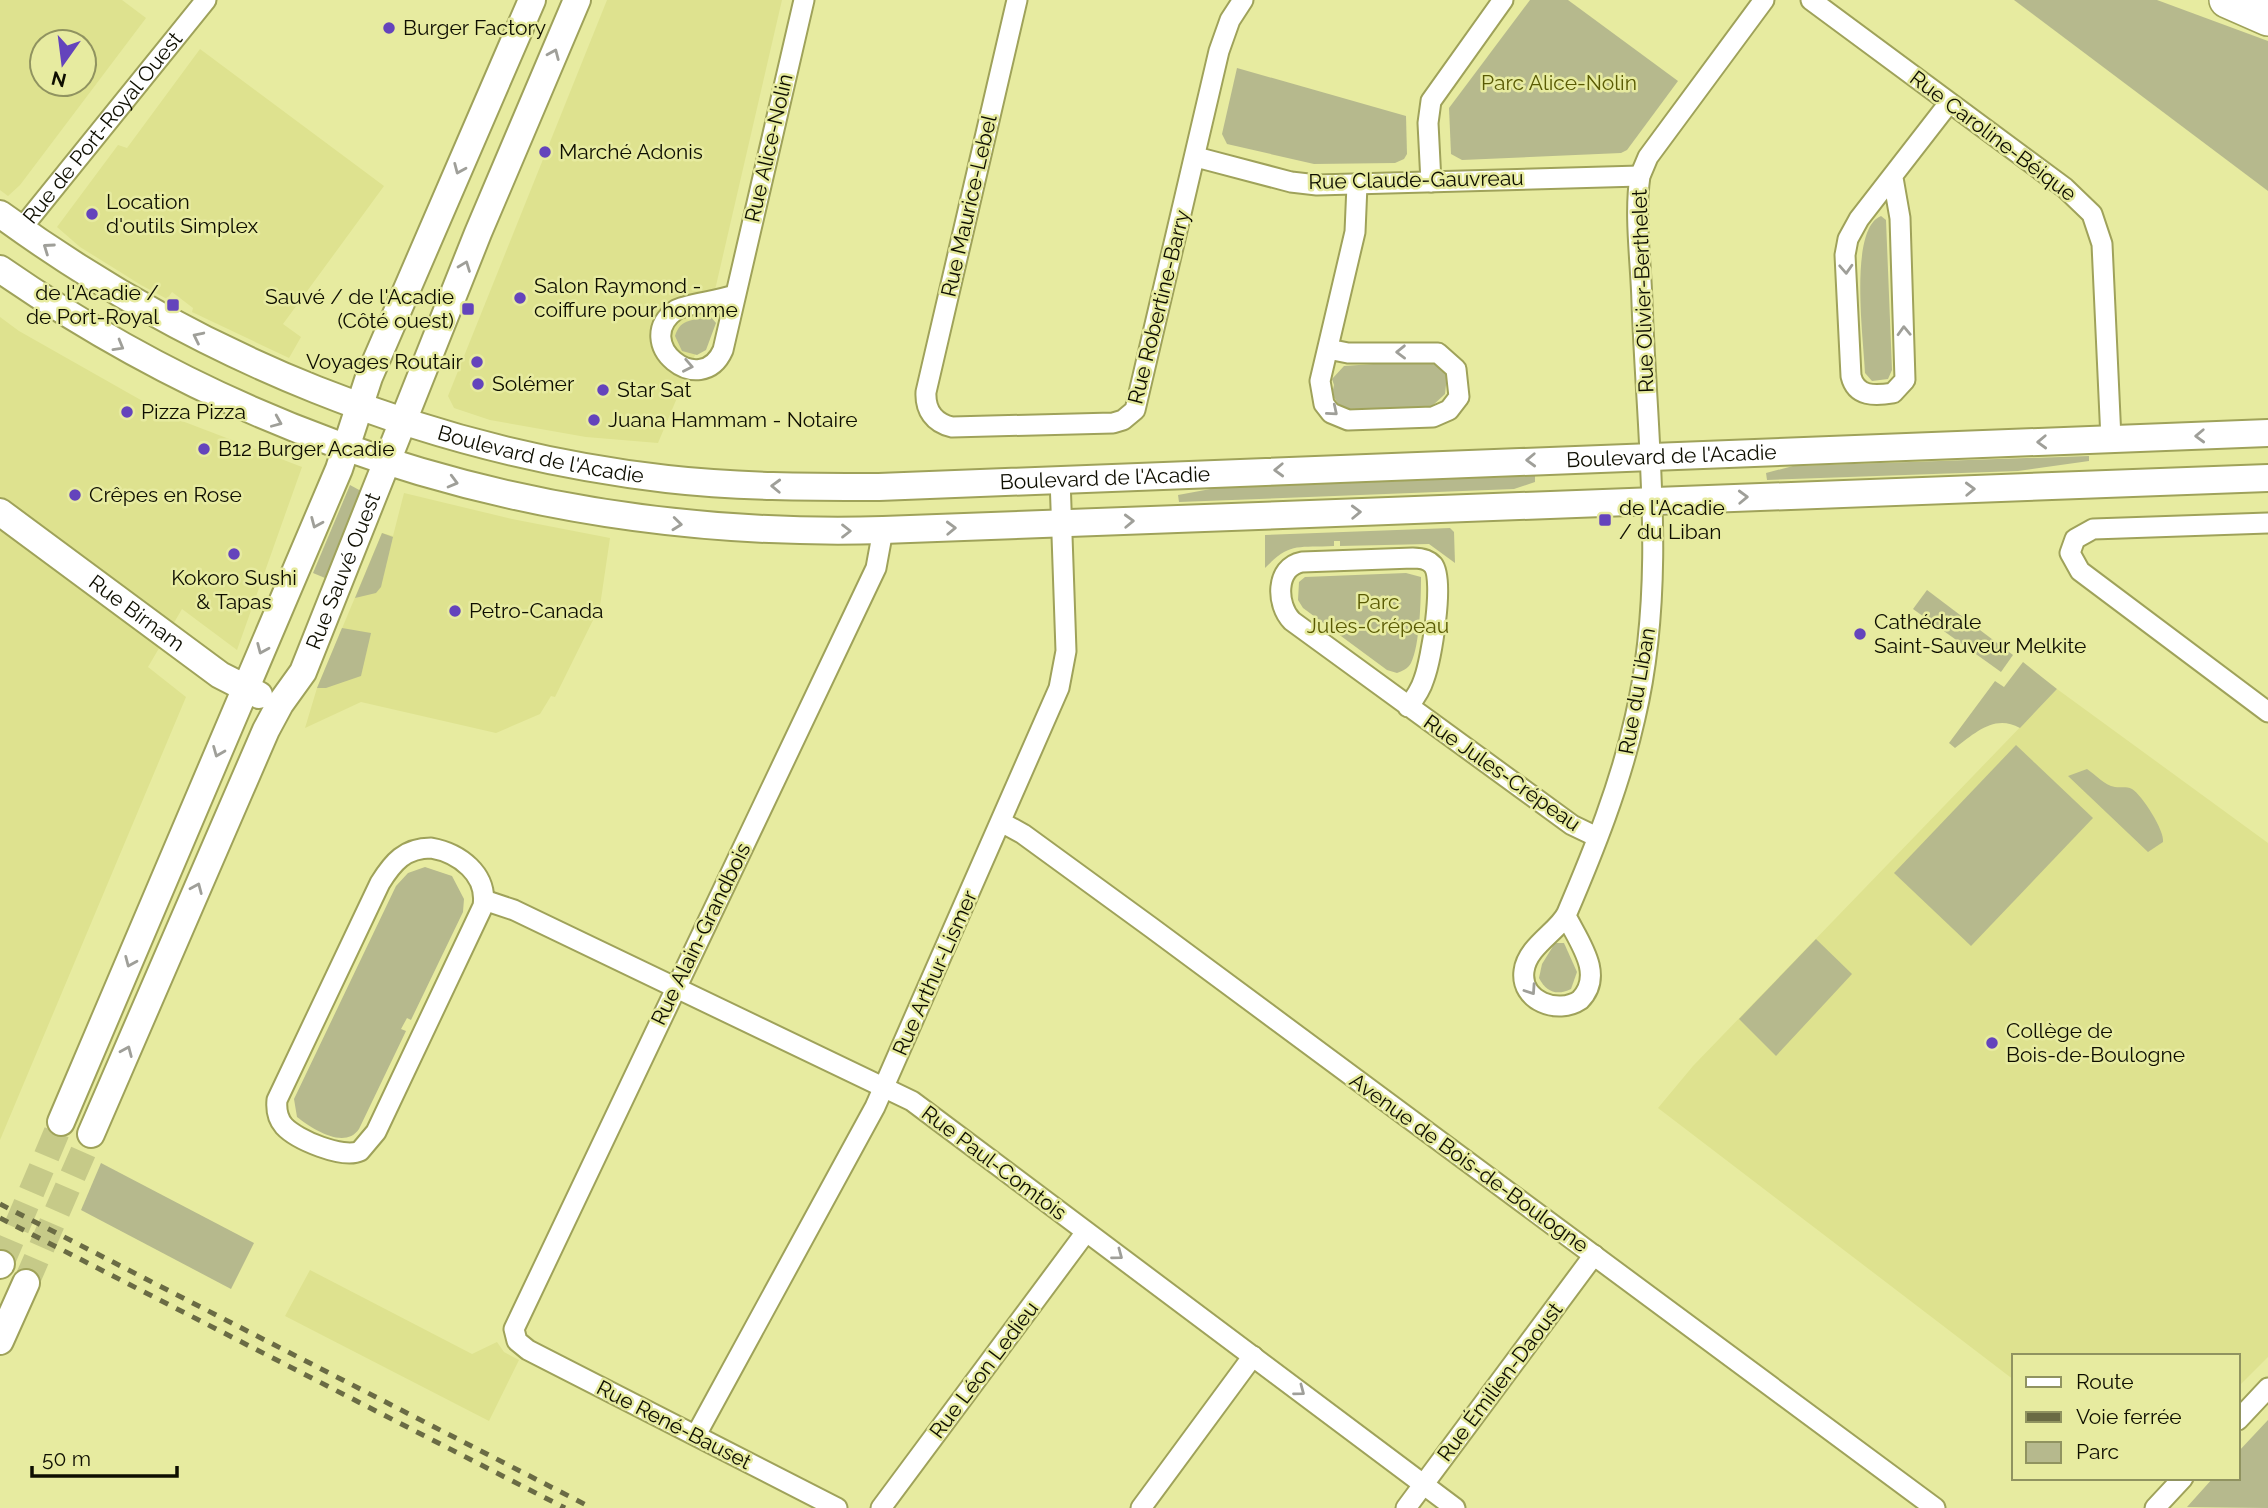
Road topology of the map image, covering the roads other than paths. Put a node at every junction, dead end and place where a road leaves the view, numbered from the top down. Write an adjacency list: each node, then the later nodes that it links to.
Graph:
1 (206, 0): 18 (street, Rue de Port-Royal Ouest)
2 (532, 0): 23 (main road, Rue Sauvé Ouest, one-way to 23)
3 (577, 0): 25 (main road, Rue Sauvé Ouest, one-way to 3)
4 (804, 0): 21 (street, Rue Alice-Nolin)
5 (1017, 0): 24 (street, Rue Maurice-Lebel)
6 (1243, 0): 13 (street, Rue Robertine-Barry)
7 (1503, 0): 16 (street)
8 (1765, 0): 14 (street, Rue Olivier-Berthelet)
9 (1811, 0): 12 (street, Rue Caroline-Béique)
10 (2227, 0): 11 (highway)
11 (2268, 18)
12 (1949, 103): 15 (street); 27 (street, Rue Caroline-Béique)
13 (1196, 157): 17 (street, Rue Claude-Gauvreau); 24 (street, Rue Robertine-Barry)
14 (1640, 176): 16 (street, Rue Claude-Gauvreau); 29 (street, Rue Olivier-Berthelet)
15 (1893, 178): 15 (street, one-way to 15)
16 (1431, 182): 17 (street, Rue Claude-Gauvreau)
17 (1357, 185): 22 (street)
18 (10, 221): 19 (main road, Rue de Port-Royal Ouest); 23 (main road, Boulevard de l'Acadie, one-way to 18)
19 (0, 258)
20 (0, 269): 28 (main road, one-way to 28)
21 (734, 295)
22 (1328, 349): 22 (street, one-way to 22)
23 (359, 407): 25 (main road, Boulevard de l'Acadie); 28 (main road, Rue Sauvé Ouest)
24 (929, 412)
25 (405, 421): 30 (main road, Rue Sauvé Ouest); 31 (main road, Boulevard de l'Acadie, one-way to 25)
26 (2268, 433): 27 (main road, Boulevard de l'Acadie, one-way to 27)
27 (2110, 439): 29 (main road, Boulevard de l'Acadie, one-way to 29)
28 (346, 449): 30 (main road); 38 (main road, Rue Sauvé Ouest, one-way to 38)
29 (1648, 455): 31 (main road, Boulevard de l'Acadie, one-way to 31); 33 (street, Rue du Liban)
30 (388, 462): 37 (main road, one-way to 37); 39 (main road, Rue Sauvé Ouest)
31 (1060, 478): 36 (street, Rue Arthur-Lismer)
32 (2268, 478): 33 (main road, one-way to 32)
33 (1650, 501): 36 (main road, one-way to 33); 43 (street, Rue du Liban)
34 (0, 512): 38 (main road, Rue Birnam)
35 (2268, 523): 41 (street)
36 (1060, 524): 37 (main road, one-way to 36); 42 (street, Rue Arthur-Lismer)
37 (883, 530): 46 (street, Rue Alain-Grandbois)
38 (245, 689): 39 (main road, Rue Birnam); 48 (main road, Rue Sauvé Ouest, one-way to 48)
39 (280, 704): 49 (main road, Rue Sauvé Ouest, one-way to 39)
40 (1408, 708): 40 (street, Rue Jules-Crépeau); 43 (street, Rue Jules-Crépeau)
41 (2268, 712)
42 (1001, 822): 47 (street, Rue Arthur-Lismer); 51 (street, Avenue de Bois-de-Boulogne)
43 (1597, 837): 45 (street, Rue du Liban)
44 (484, 900): 44 (street); 46 (street, Rue Paul-Comtois)
45 (1566, 916): 45 (street, Rue du Liban, one-way to 45)
46 (676, 987): 47 (street, Rue Paul-Comtois); 53 (street, Rue Alain-Grandbois)
47 (884, 1087): 50 (street, Rue Paul-Comtois); 58 (street, Rue Arthur-Lismer)
48 (61, 1122)
49 (91, 1135)
50 (1086, 1231): 55 (street, Rue Paul-Comtois, one-way to 55); 62 (street, Rue Léon Ledieu)
51 (1594, 1255): 60 (street, Rue Émilien-Daoust); 66 (street, Avenue de Bois-de-Boulogne)
52 (26, 1283): 54 (main road)
53 (515, 1336): 58 (street, Rue René-Bauset)
54 (0, 1341)
55 (1253, 1356): 60 (street, Rue Paul-Comtois, one-way to 60); 63 (street)
56 (2268, 1388): 57 (street)
57 (2240, 1418)
58 (696, 1435): 61 (street, Rue René-Bauset)
59 (2181, 1480): 67 (street)
60 (1424, 1484): 64 (street, Rue Émilien-Daoust); 65 (street, Rue Paul-Comtois)
61 (837, 1508)
62 (881, 1508)
63 (1140, 1508)
64 (1406, 1508)
65 (1455, 1508)
66 (1936, 1508)
67 (2155, 1508)

